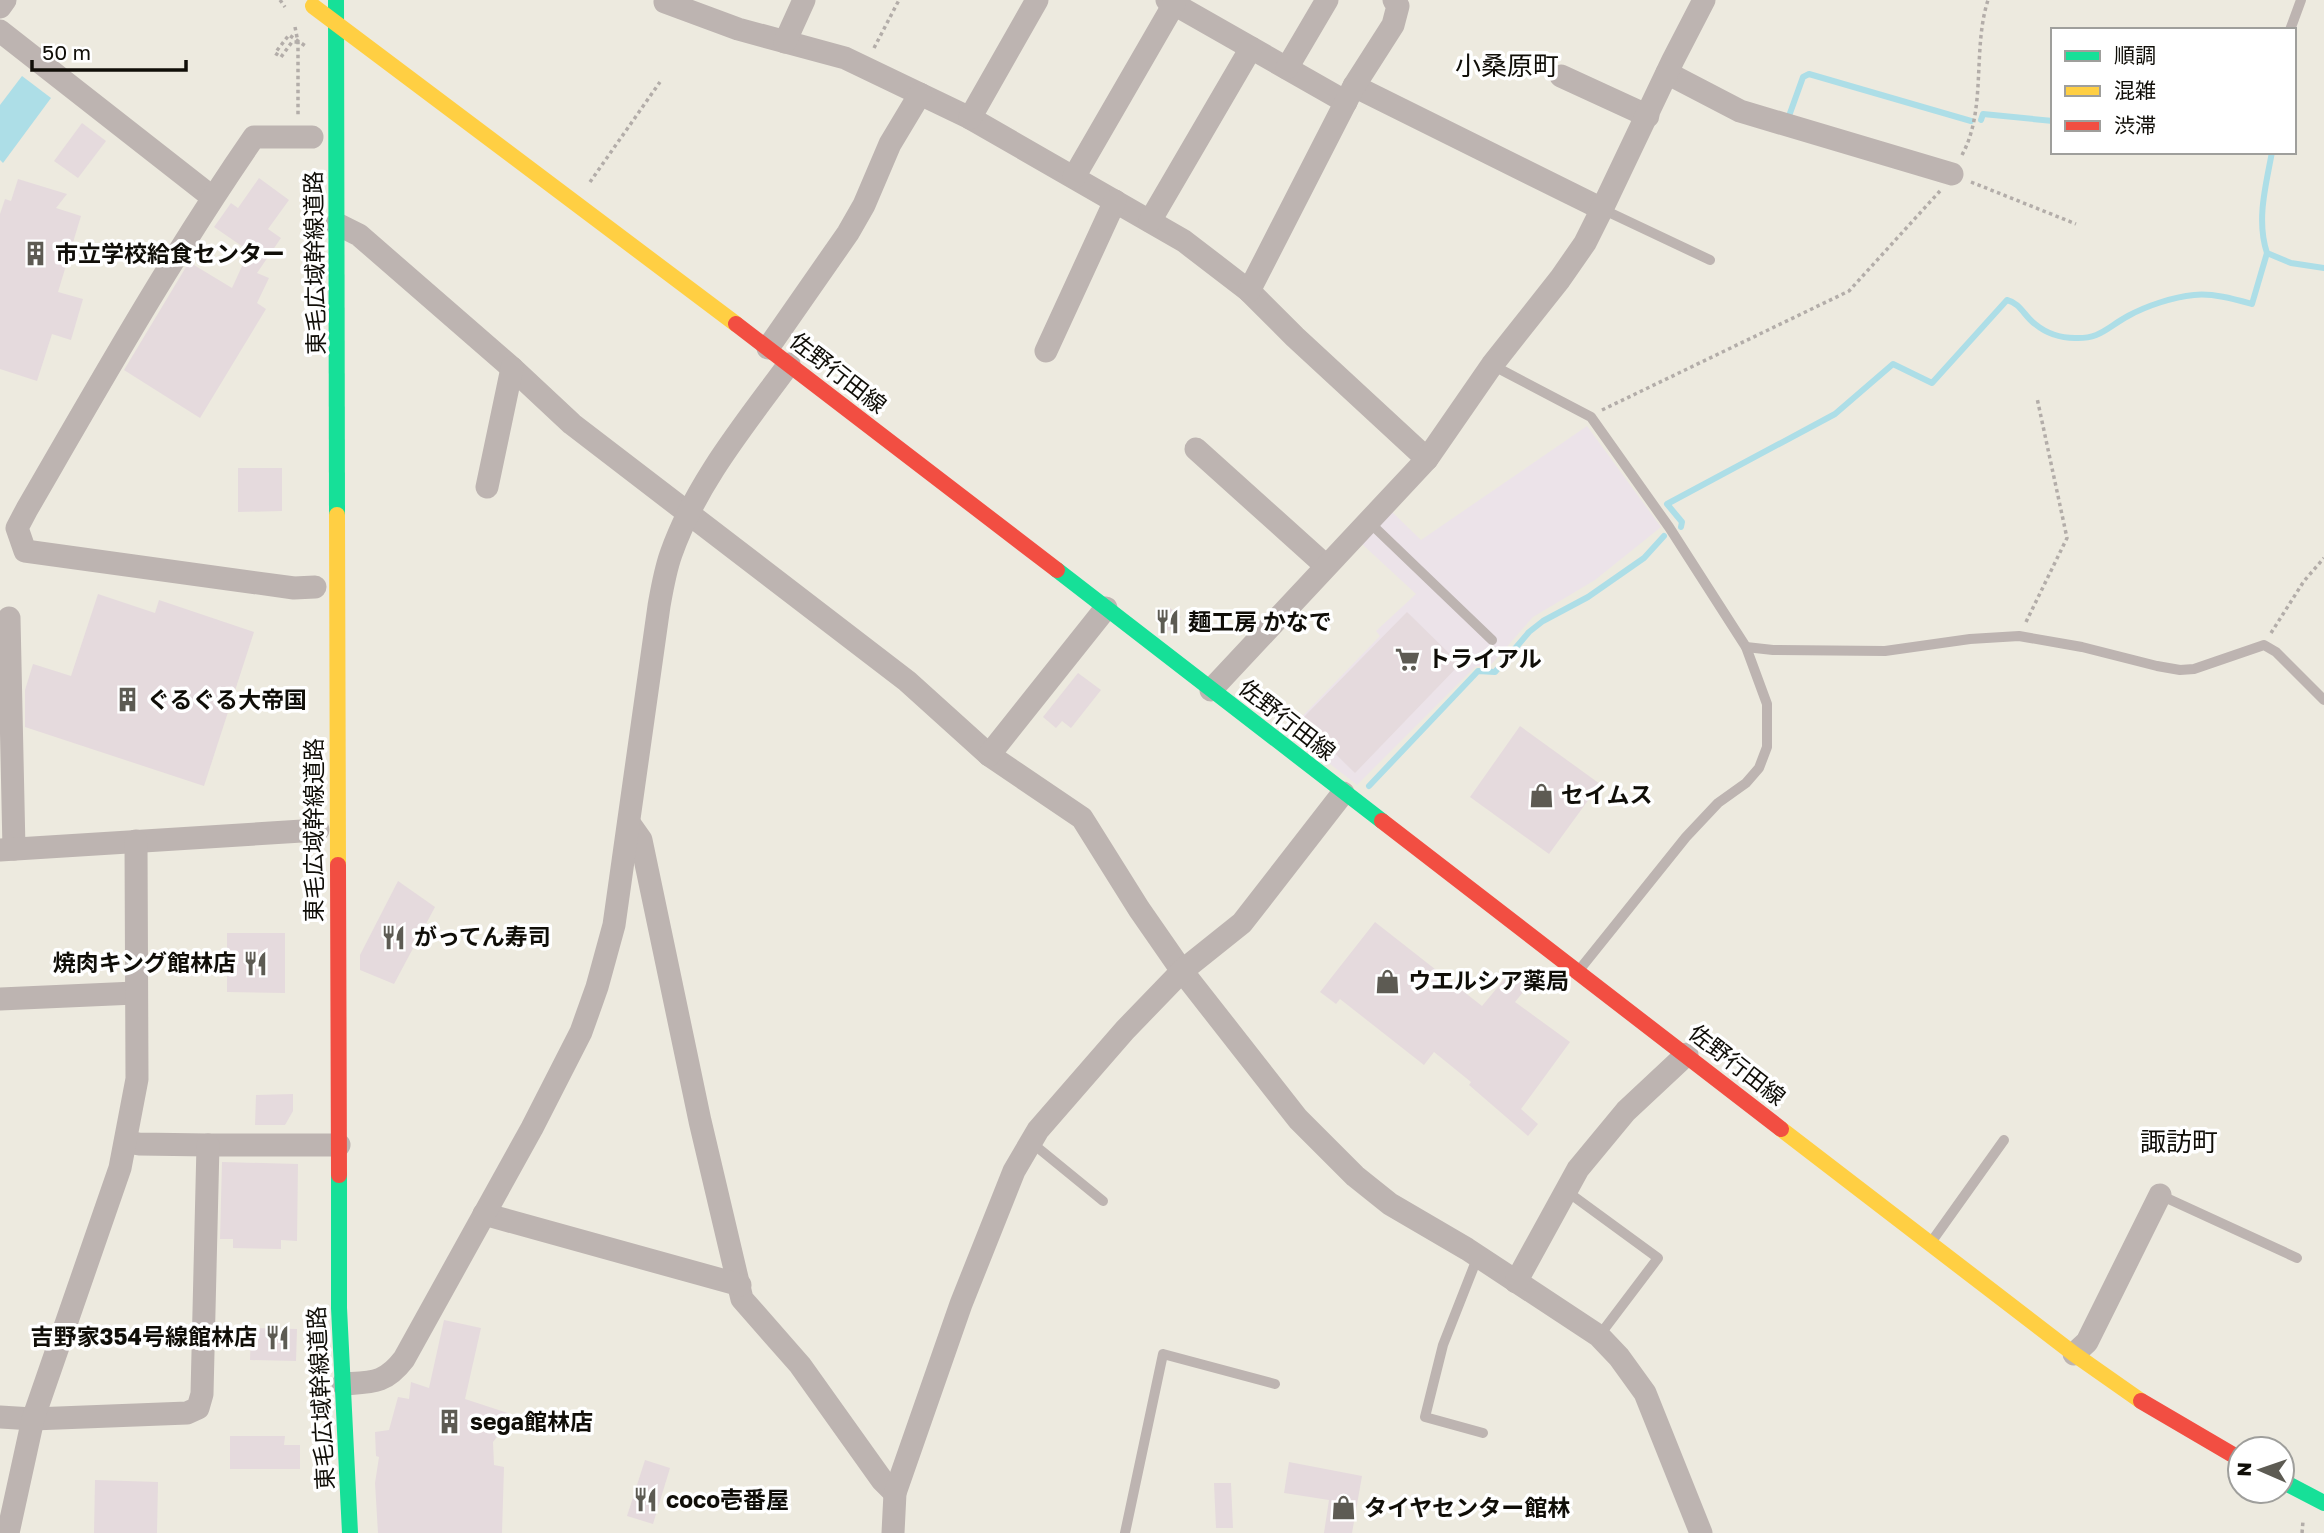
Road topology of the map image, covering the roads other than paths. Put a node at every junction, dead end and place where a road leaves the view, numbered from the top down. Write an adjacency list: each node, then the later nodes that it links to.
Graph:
1 (5, 0): 12 (street)
2 (336, 0): 13 (main road, 東毛広域幹線道路)
3 (666, 0): 17 (street)
4 (804, 0): 17 (street)
5 (1037, 0): 25 (street)
6 (1327, 0): 19 (street)
7 (1394, 0): 23 (street)
8 (1704, 0): 20 (street)
9 (2301, 0): 14 (lane)
10 (1171, 2): 18 (street); 28 (street)
11 (313, 3): 13 (main road, 佐野行田線); 16 (main road)
12 (0, 7)
13 (336, 23): 33 (main road, 東毛広域幹線道路); 36 (main road, 佐野行田線)
14 (2291, 28)
15 (0, 31): 29 (street)
16 (313, 32)
17 (785, 42): 22 (street)
18 (1251, 48): 19 (street); 32 (street)
19 (1287, 68): 23 (street)
20 (1667, 73): 24 (street); 27 (street)
21 (1561, 76): 24 (street)
22 (920, 94): 25 (street); 36 (street)
23 (1350, 94): 31 (street); 35 (street)
24 (1648, 116): 31 (street)
25 (970, 118): 28 (street)
26 (307, 134): 29 (street)
27 (1952, 174)
28 (1074, 177): 30 (street)
29 (212, 197): 46 (street)
30 (1115, 201): 32 (street); 37 (street)
31 (1602, 209): 34 (lane); 39 (street)
32 (1150, 221): 35 (street)
33 (337, 224): 40 (street); 70 (main road, 東毛広域幹線道路)
34 (1710, 260)
35 (1249, 291): 42 (street)
36 (768, 348): 38 (main road, 佐野行田線)
37 (1046, 351)
38 (789, 364): 44 (street); 49 (main road, 佐野行田線)
39 (1492, 365): 42 (street); 52 (lane)
40 (512, 368): 43 (street); 44 (street)
41 (1196, 449): 47 (street)
42 (1427, 459): 45 (street)
43 (487, 487)
44 (687, 515): 55 (street); 57 (street)
45 (1368, 521): 47 (street); 51 (lane)
46 (9, 527): 48 (street)
47 (1326, 566): 53 (street)
48 (315, 587)
49 (1106, 608): 53 (main road, 佐野行田線); 55 (street)
50 (9, 618): 60 (street)
51 (1492, 640)
52 (1746, 647): 54 (lane); 62 (lane)
53 (1212, 690): 56 (main road, 佐野行田線)
54 (2324, 699)
55 (989, 755): 61 (street)
56 (1343, 793): 61 (street); 62 (main road, 佐野行田線)
57 (629, 823): 74 (street); 79 (street)
58 (318, 830): 59 (street)
59 (136, 841): 60 (street); 63 (street)
60 (7, 850)
61 (1182, 971): 68 (street); 76 (street)
62 (1578, 971): 65 (main road, 佐野行田線)
63 (135, 993): 64 (street); 67 (street)
64 (0, 999)
65 (1687, 1054): 71 (street); 75 (main road, 佐野行田線)
66 (2004, 1140): 75 (lane)
67 (127, 1142): 69 (street); 85 (street)
68 (1032, 1143): 73 (lane); 89 (street)
69 (208, 1145): 70 (street); 85 (street)
70 (326, 1145): 82 (main road, 東毛広域幹線道路)
71 (1565, 1190): 78 (street); 80 (lane)
72 (2160, 1195): 77 (lane); 81 (street)
73 (1103, 1201)
74 (484, 1214): 79 (street); 82 (street)
75 (1930, 1244): 81 (main road, 佐野行田線)
76 (1478, 1256): 78 (street); 86 (lane)
77 (2297, 1258)
78 (1516, 1282): 80 (street)
79 (740, 1285): 89 (street)
80 (1599, 1336): 95 (street)
81 (2074, 1354): 87 (main road, 佐野行田線)
82 (343, 1384): 92 (main road, 東毛広域幹線道路)
83 (1275, 1384): 94 (lane)
84 (0, 1416): 85 (street)
85 (33, 1419): 91 (street)
86 (1483, 1433)
87 (2226, 1451)
88 (2296, 1488): 90 (main road)
89 (895, 1493): 93 (street)
90 (2324, 1503)
91 (9, 1533)
92 (350, 1533)
93 (892, 1533)
94 (1125, 1533)
95 (1701, 1533)

